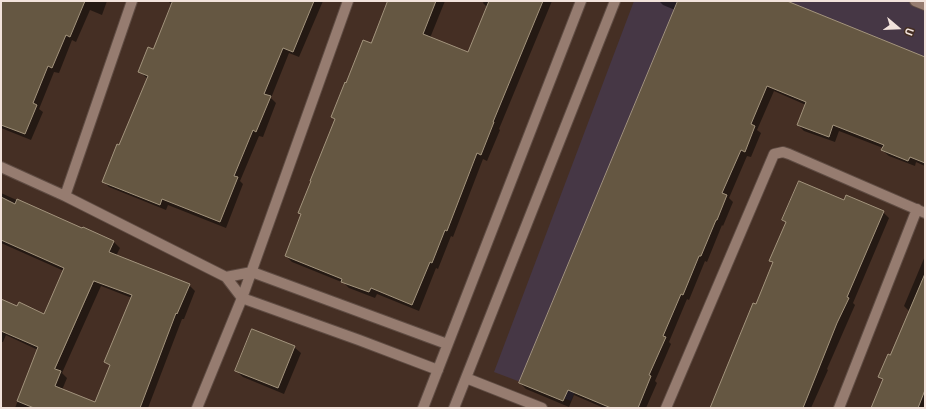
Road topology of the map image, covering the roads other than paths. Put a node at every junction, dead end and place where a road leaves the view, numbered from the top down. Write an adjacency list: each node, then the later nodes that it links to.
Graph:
1 (132, 1): 8 (street)
2 (348, 1): 10 (street)
3 (581, 1): 13 (street)
4 (616, 1): 15 (street)
5 (915, 1): 6 (street)
6 (925, 5)
7 (1, 167): 8 (street)
8 (65, 196): 11 (street)
9 (921, 211): 20 (street); 21 (street)
10 (252, 272): 11 (street); 12 (street); 13 (street)
11 (226, 277): 12 (street)
12 (242, 298): 14 (street); 16 (street)
13 (448, 344): 14 (street)
14 (438, 370): 17 (street)
15 (466, 378): 18 (street); 19 (street)
16 (197, 408)
17 (423, 408)
18 (454, 408)
19 (542, 408)
20 (666, 408)
21 (839, 408)

